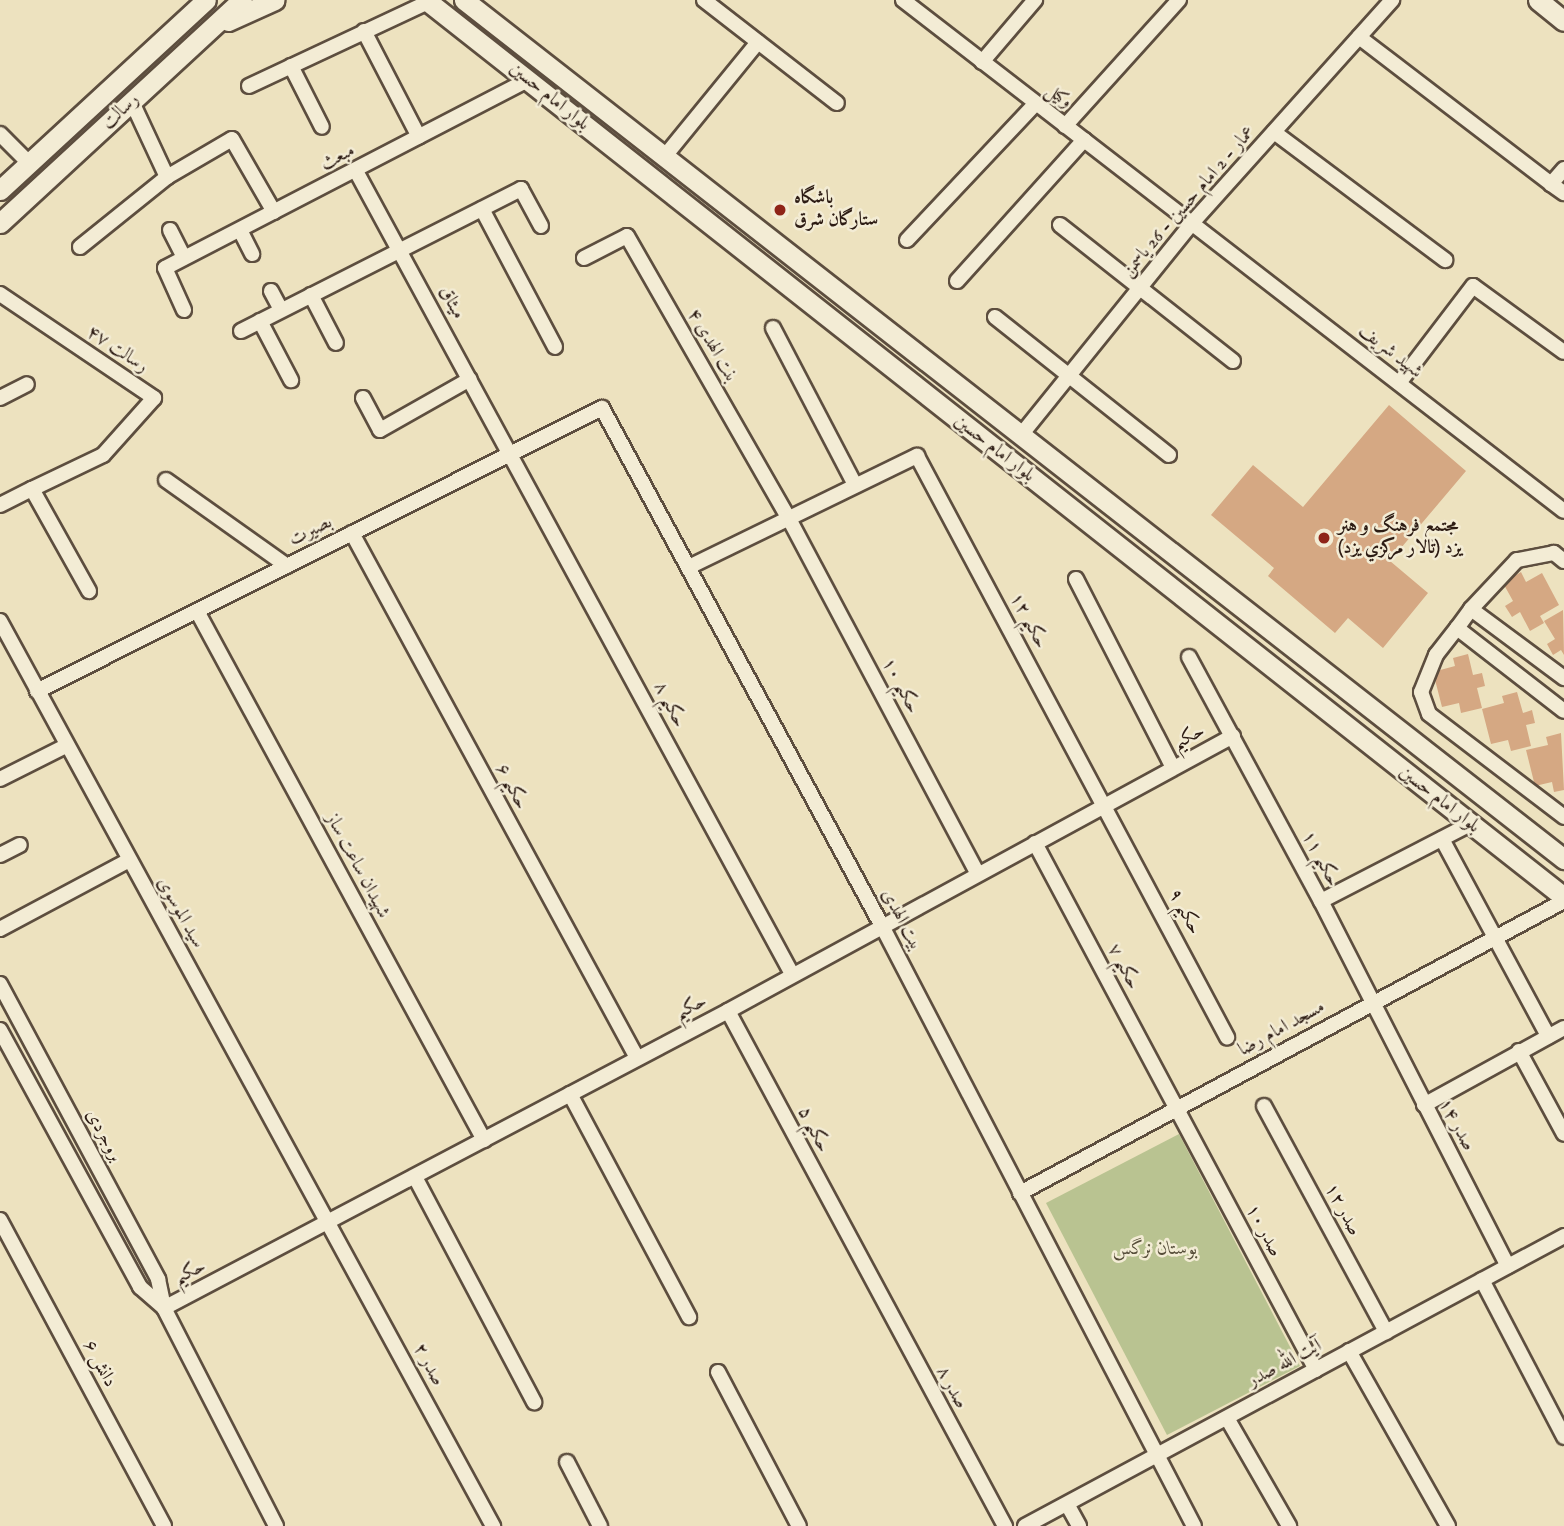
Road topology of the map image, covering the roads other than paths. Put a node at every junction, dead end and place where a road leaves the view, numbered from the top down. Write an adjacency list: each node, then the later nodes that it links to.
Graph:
1 (206, 0): 33 (main road, رسالت)
2 (242, 0): 15 (main road, رسالت)
3 (275, 0): 15 (main road)
4 (464, 0): 14 (main road, بلوار امام حسین)
5 (477, 0): 14 (main road)
6 (704, 0): 18 (street)
7 (902, 0): 19 (street, وکیل)
8 (1035, 0): 19 (street)
9 (1179, 0): 26 (street)
10 (1392, 0): 17 (street, عمار - 2 امام حسین - 26 یاسمن)
11 (1538, 0): 13 (main road)
12 (425, 1): 16 (street); 21 (main road, بلوار امام حسین)
13 (1564, 20)
14 (491, 21): 32 (main road, بلوار امام حسین)
15 (211, 29): 23 (main road, رسالت)
16 (365, 31): 20 (street); 30 (street)
17 (1359, 37): 28 (street, عمار - 2 امام حسین - 26 یاسمن); 37 (street)
18 (758, 42): 24 (street); 32 (street)
19 (982, 62): 25 (street, وکیل)
20 (291, 66): 22 (street); 27 (street)
21 (527, 80): 30 (street, مبعث); 56 (main road, بلوار امام حسین)
22 (249, 86)
23 (132, 102): 36 (street); 42 (main road, رسالت)
24 (837, 103)
25 (1034, 104): 26 (street, وکیل); 48 (street)
26 (1066, 126): 31 (street, وکیل)
27 (322, 127)
28 (1274, 132): 43 (street, عمار - 2 امام حسین - 26 یاسمن); 55 (street)
29 (0, 134): 33 (street)
30 (419, 137): 35 (street, مبعث)
31 (1084, 140): 43 (street, وکیل); 57 (street)
32 (665, 156): 49 (main road, بلوار امام حسین)
33 (29, 163): 38 (main road, رسالت)
34 (1564, 169): 37 (street)
35 (356, 171): 41 (street, مبعث); 51 (street, میثاق)
36 (167, 177): 41 (street); 50 (street)
37 (1551, 184): 39 (street)
38 (0, 190)
39 (1564, 193)
40 (482, 209): 45 (street); 51 (street); 69 (street)
41 (274, 212): 47 (street, مبعث)
42 (0, 223)
43 (1192, 223): 58 (street, عمار - 2 امام حسین - 26 یاسمن); 75 (street, شهید شریف)
44 (1060, 225): 58 (street)
45 (541, 226)
46 (170, 230): 53 (street)
47 (240, 230): 52 (street); 53 (street, مبعث)
48 (907, 240)
49 (776, 244): 56 (main road); 80 (main road, بلوار امام حسین)
50 (80, 247)
51 (401, 252): 61 (street); 73 (street, میثاق)
52 (252, 254)
53 (184, 258): 62 (street, مبعث)
54 (584, 258): 88 (street, بنت الهدی ۴)
55 (1445, 260)
56 (761, 264): 111 (main road, بلوار امام حسین)
57 (957, 281)
58 (1141, 287): 71 (street); 72 (street, عمار - 2 امام حسین - 26 یاسمن)
59 (271, 291): 63 (street)
60 (0, 294): 85 (street, رسالت ۴۷)
61 (311, 295): 63 (street); 68 (street)
62 (184, 310)
63 (281, 310): 65 (street)
64 (995, 317): 72 (street)
65 (260, 321): 67 (street); 74 (street)
66 (773, 328): 84 (street)
67 (241, 331)
68 (336, 343)
69 (555, 346)
70 (1564, 352): 75 (street)
71 (1233, 361)
72 (1068, 378): 80 (street, عمار - 2 امام حسین - 26 یاسمن); 82 (street)
73 (470, 379): 78 (street); 81 (street, میثاق)
74 (291, 380)
75 (1399, 383): 87 (street, شهید شریف)
76 (27, 384): 77 (street)
77 (0, 398)
78 (363, 398)
79 (602, 408): 81 (street, بصیرت); 92 (street, بیت الهدی)
80 (1021, 436): 108 (main road, بلوار امام حسین)
81 (511, 454): 89 (street, بصیرت); 124 (street, حکیم ۸)
82 (1170, 455)
83 (166, 480): 91 (street)
84 (855, 485): 88 (street); 109 (street, حکیم ۱۲)
85 (32, 489): 86 (street); 94 (street)
86 (0, 505)
87 (1564, 510)
88 (788, 517): 92 (street); 118 (street, حکیم ۱۰)
89 (352, 533): 91 (street, بصیرت); 134 (street, حکیم ۶)
90 (1564, 561): 95 (street)
91 (287, 566): 96 (street, بصیرت)
92 (688, 567): 121 (street, بیت الهدی)
93 (1076, 579): 106 (street)
94 (89, 591)
95 (1471, 608): 98 (street); 101 (street)
96 (197, 611): 102 (street, بصیرت); 140 (street, شهیدان ساعت ساز)
97 (0, 621): 99 (street, سید الموسوی)
98 (1457, 628): 103 (street); 110 (street)
99 (4, 636): 102 (street, سید الموسوی)
100 (1189, 657): 104 (street, حکیم ۱۱)
101 (1564, 678)
102 (37, 691): 105 (street, سید الموسوی)
103 (1564, 711)
104 (1233, 736): 106 (street, حکیم); 120 (street, حکیم ۱۱)
105 (66, 746): 107 (street); 117 (street, سید الموسوی)
106 (1173, 768): 109 (street, حکیم)
107 (0, 779)
108 (1488, 800): 111 (main road); 116 (main road, بلوار امام حسین)
109 (1106, 804): 113 (street, حکیم); 130 (street, حکیم ۹)
110 (1564, 817)
111 (1470, 824): 112 (street); 119 (main road, بلوار امام حسین)
112 (1442, 839): 120 (street); 123 (street)
113 (1035, 843): 118 (street, حکیم); 138 (street, حکیم ۷)
114 (19, 845): 115 (street)
115 (0, 855)
116 (1564, 859)
117 (129, 860): 122 (street); 146 (street, سید الموسوی)
118 (978, 874): 121 (street, حکیم)
119 (1564, 899): 123 (street, مسجد امام رضا)
120 (1321, 901): 126 (street, حکیم ۱۱)
121 (882, 926): 124 (street, حکیم); 144 (street, بیت الهدی)
122 (0, 929)
123 (1497, 936): 126 (street, مسجد امام رضا); 131 (street)
124 (792, 974): 127 (street, حکیم)
125 (0, 984): 129 (street, بروجردی)
126 (1370, 1002): 136 (street, صدر ۱۴); 138 (street, مسجد امام رضا)
127 (728, 1011): 134 (street, حکیم); 149 (street, حکیم ۵)
128 (1564, 1028): 131 (street)
129 (24, 1031): 132 (street); 141 (street, بروجردی)
130 (1227, 1037)
131 (1548, 1037): 133 (street)
132 (2, 1039): 143 (street, بروجردی)
133 (1519, 1051): 136 (street); 139 (street)
134 (637, 1058): 135 (street, حکیم)
135 (570, 1094): 140 (street, حکیم); 152 (street)
136 (1424, 1105): 148 (street, صدر ۱۴)
137 (1264, 1106): 153 (street, صدر ۱۲)
138 (1177, 1110): 144 (street, مسجد امام رضا); 155 (street, صدر ۱۰)
139 (1564, 1134)
140 (484, 1140): 142 (street, حکیم)
141 (99, 1168): 143 (street); 151 (street, بروجردی)
142 (415, 1177): 146 (street, حکیم); 157 (street)
143 (80, 1178): 151 (street, بروجردی)
144 (1020, 1193): 160 (street, بیت الهدی)
145 (0, 1220): 163 (street, دانش ۶)
146 (329, 1223): 151 (street, حکیم); 165 (street, صدر ۲)
147 (1564, 1236): 148 (street, آیت الله صدر)
148 (1508, 1266): 150 (street, آیت الله صدر)
149 (863, 1268): 168 (street, صدر ۸)
150 (1482, 1280): 153 (street, آیت الله صدر); 159 (street)
151 (164, 1308): 164 (street, بروجردی)
152 (689, 1317)
153 (1386, 1332): 154 (street, آیت الله صدر)
154 (1349, 1351): 155 (street, آیت الله صدر); 173 (street)
155 (1316, 1370): 158 (street, آیت الله صدر)
156 (718, 1371): 167 (street)
157 (534, 1402)
158 (1227, 1418): 160 (street, آیت الله صدر); 172 (street)
159 (1564, 1437)
160 (1155, 1456): 162 (street, آیت الله صدر); 171 (street, بیت الهدی)
161 (567, 1462): 166 (street)
162 (1067, 1504): 169 (street, آیت الله صدر); 170 (street)
163 (164, 1526)
164 (276, 1526)
165 (493, 1526)
166 (600, 1526)
167 (799, 1526)
168 (1005, 1526)
169 (1025, 1526)
170 (1079, 1526)
171 (1194, 1526)
172 (1290, 1526)
173 (1448, 1526)

